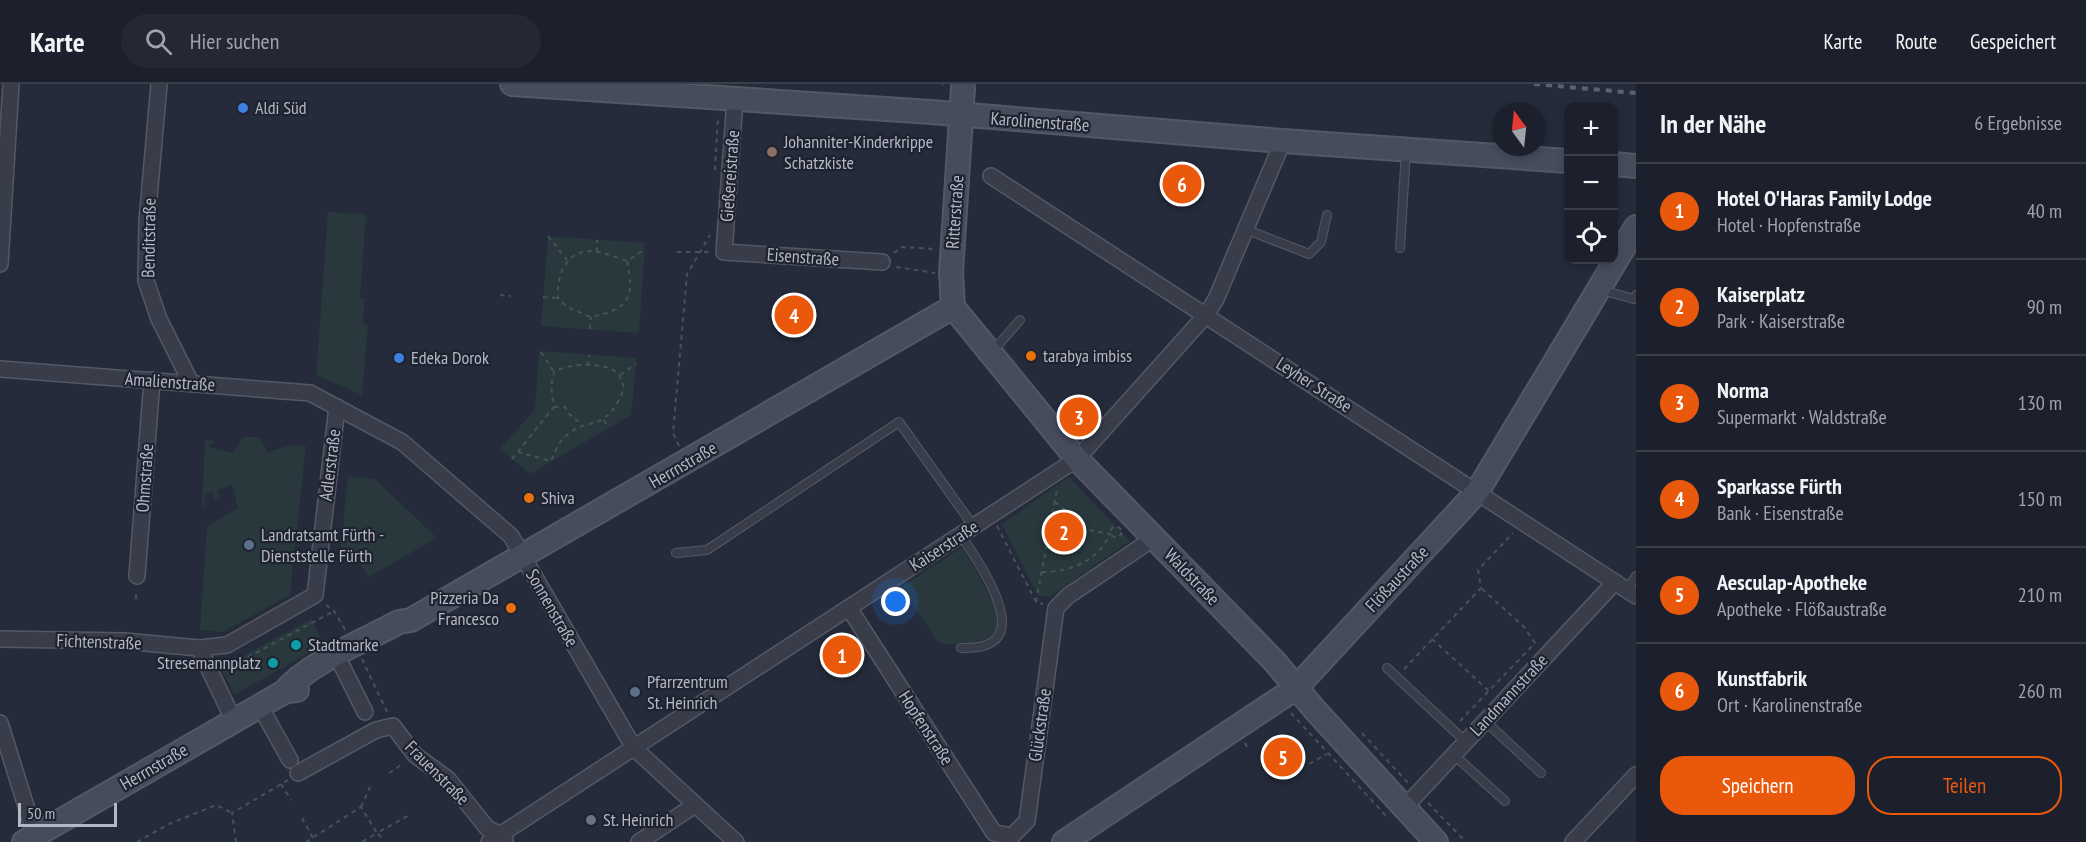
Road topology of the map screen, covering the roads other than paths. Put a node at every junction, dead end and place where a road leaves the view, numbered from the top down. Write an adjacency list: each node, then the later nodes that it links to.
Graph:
1 (11, 84): 19 (street)
2 (159, 84): 28 (street, Benditstraße)
3 (512, 84): 5 (street, Karolinenstraße)
4 (949, 86): 6 (street, Ritterstraße)
5 (727, 98): 6 (street, Karolinenstraße); 17 (street, Gießereistraße)
6 (960, 116): 7 (street, Karolinenstraße); 22 (street, Ritterstraße)
7 (1283, 141): 8 (street, Karolinenstraße); 15 (street, Kaiserstraße)
8 (1406, 149): 9 (street, Karolinenstraße); 16 (lane)
9 (1564, 161)
10 (1618, 164): 11 (street)
11 (1636, 166)
12 (991, 176): 23 (street, Leyher Straße)
13 (1327, 215): 15 (lane)
14 (1636, 227): 20 (street, Flößaustraße)
15 (1245, 229): 23 (street, Kaiserstraße)
16 (1400, 248)
17 (724, 252): 18 (street, Eisenstraße)
18 (882, 262)
19 (0, 264)
20 (1599, 290): 21 (lane); 31 (street, Flößaustraße)
21 (1636, 295)
22 (954, 307): 25 (street, Waldstraße); 35 (street, Herrnstraße)
23 (1206, 315): 30 (street, Kaiserstraße); 31 (street, Leyher Straße)
24 (1020, 320): 25 (lane)
25 (991, 353): 30 (street, Waldstraße)
26 (0, 369): 27 (street, Amalienstraße)
27 (152, 380): 28 (street, Amalienstraße); 36 (street, Ohmstraße)
28 (191, 383): 29 (street, Amalienstraße)
29 (337, 407): 35 (street, Sonnenstraße); 42 (street, Adlerstraße)
30 (1069, 464): 32 (street, Kaiserstraße); 33 (street, Waldstraße)
31 (1477, 492): 38 (street, Leyher Straße); 46 (street, Flößaustraße)
32 (967, 531): 34 (lane); 39 (street, Kaiserstraße); 43 (lane)
33 (1154, 538): 46 (street, Waldstraße); 61 (street, Glückstraße)
34 (676, 553)
35 (522, 557): 40 (street, Herrnstraße); 54 (street, Sonnenstraße)
36 (137, 576)
37 (1636, 576): 38 (lane)
38 (1626, 589): 51 (street, Landmannstraße)
39 (849, 608): 54 (street, Kaiserstraße); 61 (street, Hopfenstraße)
40 (411, 620): 44 (street, Herrnstraße); 47 (street, Herrnstraße)
41 (0, 639): 42 (street, Fichtenstraße)
42 (199, 648): 50 (street)
43 (961, 648)
44 (352, 662): 47 (street, Herrnstraße); 49 (street)
45 (1387, 668): 53 (lane)
46 (1296, 688): 60 (street, Waldstraße); 67 (street, Flößaustraße)
47 (284, 692): 48 (street, Herrnstraße)
48 (260, 706): 50 (street, Herrnstraße); 63 (street, Frauenstraße)
49 (365, 712)
50 (234, 721): 62 (street, Herrnstraße)
51 (1485, 721): 53 (street, Landmannstraße); 56 (lane)
52 (0, 723): 62 (street)
53 (1466, 742): 55 (street, Landmannstraße)
54 (634, 748): 59 (street, Sonnenstraße); 63 (street, Kaiserstraße)
55 (1454, 755): 58 (lane); 60 (street, Landmannstraße)
56 (1541, 773)
57 (1636, 775): 64 (street)
58 (1504, 801)
59 (695, 805): 65 (street); 66 (street, Sonnenstraße)
60 (1406, 809): 68 (street, Waldstraße)
61 (1012, 836)
62 (30, 839)
63 (499, 840)
64 (1579, 840)
65 (639, 842)
66 (736, 842)
67 (1064, 842)
68 (1436, 842)

